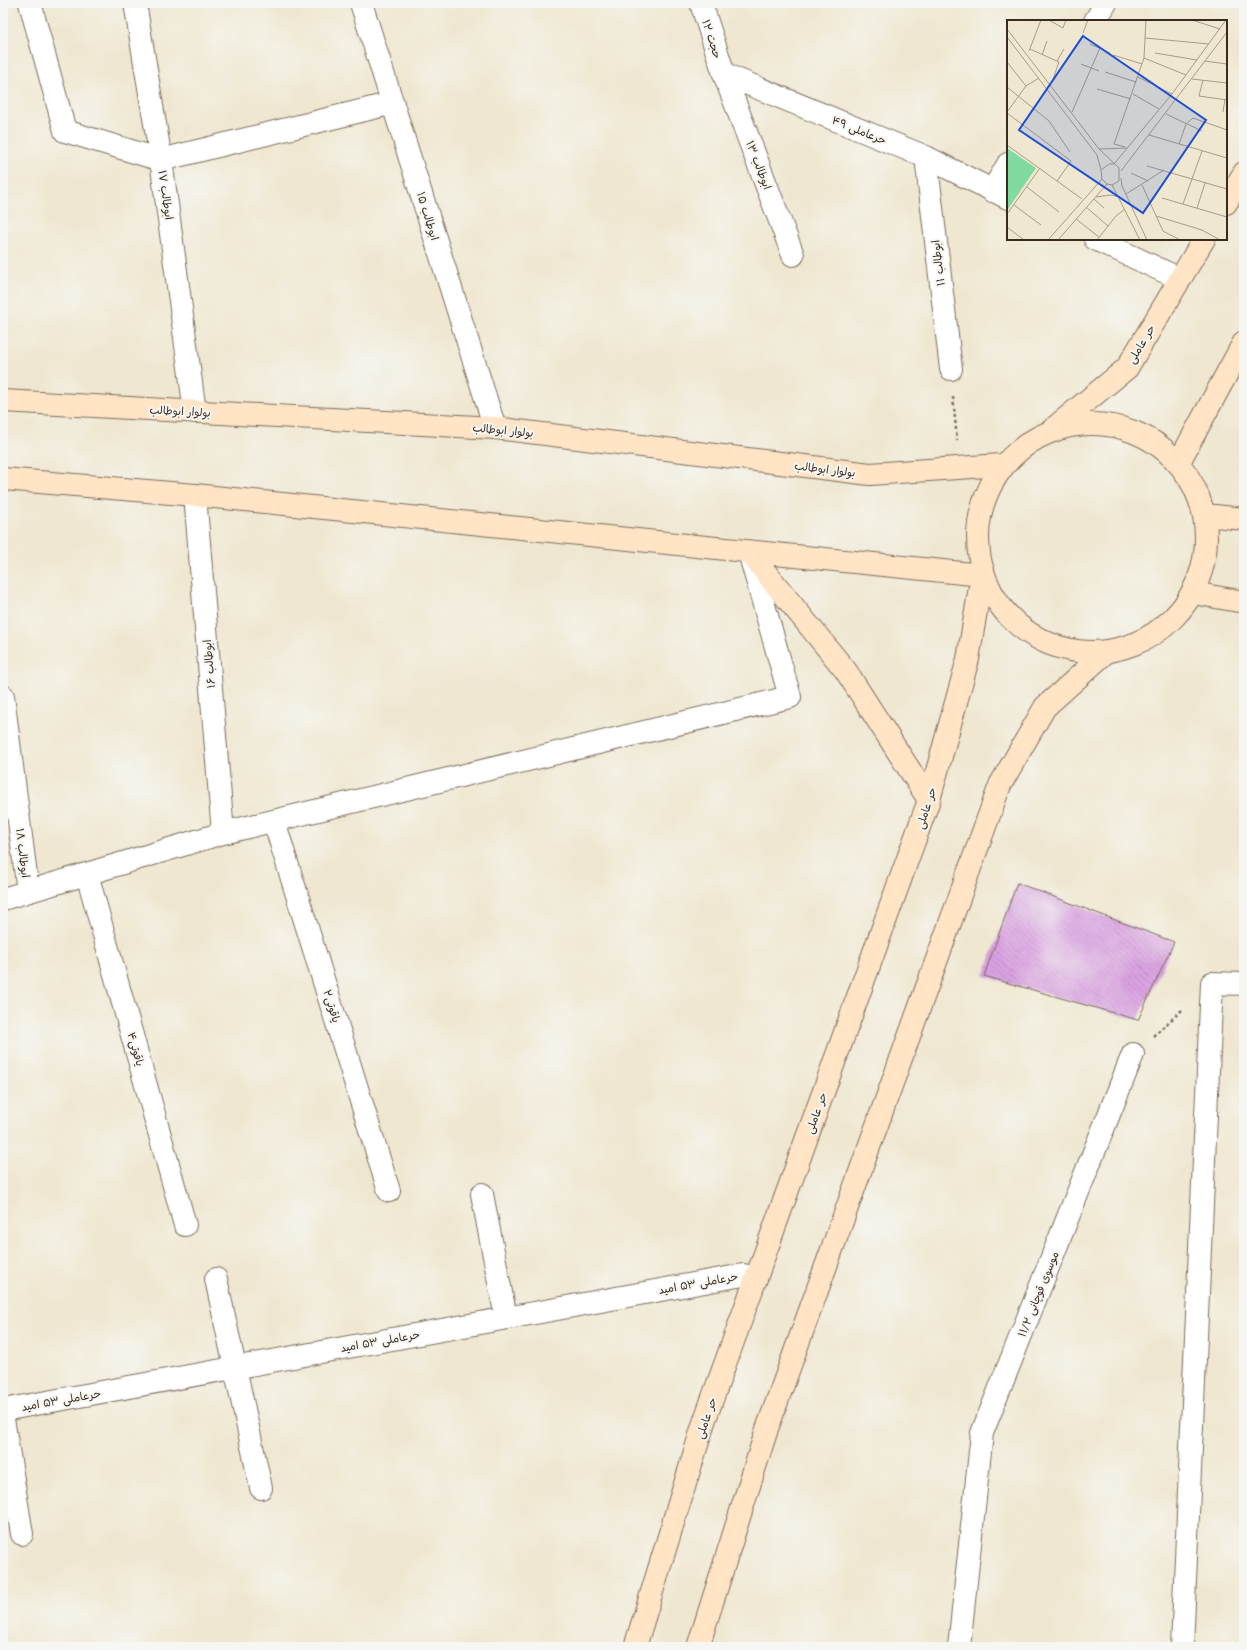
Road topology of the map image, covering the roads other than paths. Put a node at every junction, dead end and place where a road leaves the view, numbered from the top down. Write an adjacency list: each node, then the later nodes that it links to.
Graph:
1 (30, 3): 10 (street, ابوطالب ۱۷)
2 (135, 3): 10 (street)
3 (362, 3): 8 (street, ابوطالب ۱۵)
4 (701, 3): 7 (street, حجت ۱۲)
5 (1106, 3): 6 (street)
6 (1096, 20)
7 (724, 74): 9 (street, حرعاملی ۴۹); 17 (street, ابوطالب ۱۳)
8 (393, 103): 10 (street); 23 (street, ابوطالب ۱۵)
9 (926, 157): 13 (street, حرعاملی ۴۹); 20 (street, ابوطالب ۱۱)
10 (161, 160): 22 (street, ابوطالب ۱۷)
11 (1007, 168): 13 (street)
12 (1244, 172): 14 (main road)
13 (1000, 194)
14 (1227, 201)
15 (1097, 240): 18 (street)
16 (1203, 240): 18 (main road, حر عاملی)
17 (793, 255)
18 (1180, 279): 24 (main road, حر عاملی)
19 (1244, 342): 25 (main road)
20 (951, 370)
21 (3, 401): 22 (main road, بولوار ابوطالب)
22 (195, 412): 23 (main road, بولوار ابوطالب)
23 (495, 428): 26 (main road, بولوار ابوطالب)
24 (1054, 428): 25 (main road); 26 (main road, حر عاملی)
25 (1179, 462): 29 (main road)
26 (1001, 465): 32 (main road)
27 (3, 479): 28 (main road)
28 (195, 495): 31 (main road); 39 (street, ابوطالب ۱۶)
29 (1205, 515): 30 (main road); 33 (main road)
30 (1244, 519)
31 (748, 552): 32 (main road); 37 (main road); 38 (street)
32 (982, 575): 35 (main road); 37 (main road, حر عاملی)
33 (1193, 593): 34 (main road); 35 (main road)
34 (1244, 602)
35 (1106, 652): 57 (main road)
36 (3, 696): 41 (street, ابوطالب ۱۸)
37 (929, 800): 48 (main road, حر عاملی)
38 (274, 821): 39 (street); 45 (street, یاقوتی۲)
39 (224, 833): 40 (street)
40 (87, 874): 41 (street); 47 (street, یاقوتی۴)
41 (28, 891): 42 (street)
42 (3, 898)
43 (1244, 984): 59 (street)
44 (1133, 1054): 58 (street, موسوی قوچانی ۱۱/۲)
45 (390, 1191)
46 (482, 1194): 50 (street)
47 (184, 1225)
48 (756, 1278): 50 (street, حرعاملی ۵۳ امید); 56 (main road, حر عاملی)
49 (216, 1279): 51 (street)
50 (506, 1318): 51 (street, حرعاملی ۵۳ امید)
51 (235, 1368): 52 (street, حرعاملی ۵۳ امید); 54 (street)
52 (3, 1410)
53 (3, 1419): 55 (street)
54 (261, 1488)
55 (22, 1534)
56 (635, 1647)
57 (698, 1647)
58 (959, 1647)
59 (1182, 1647)

